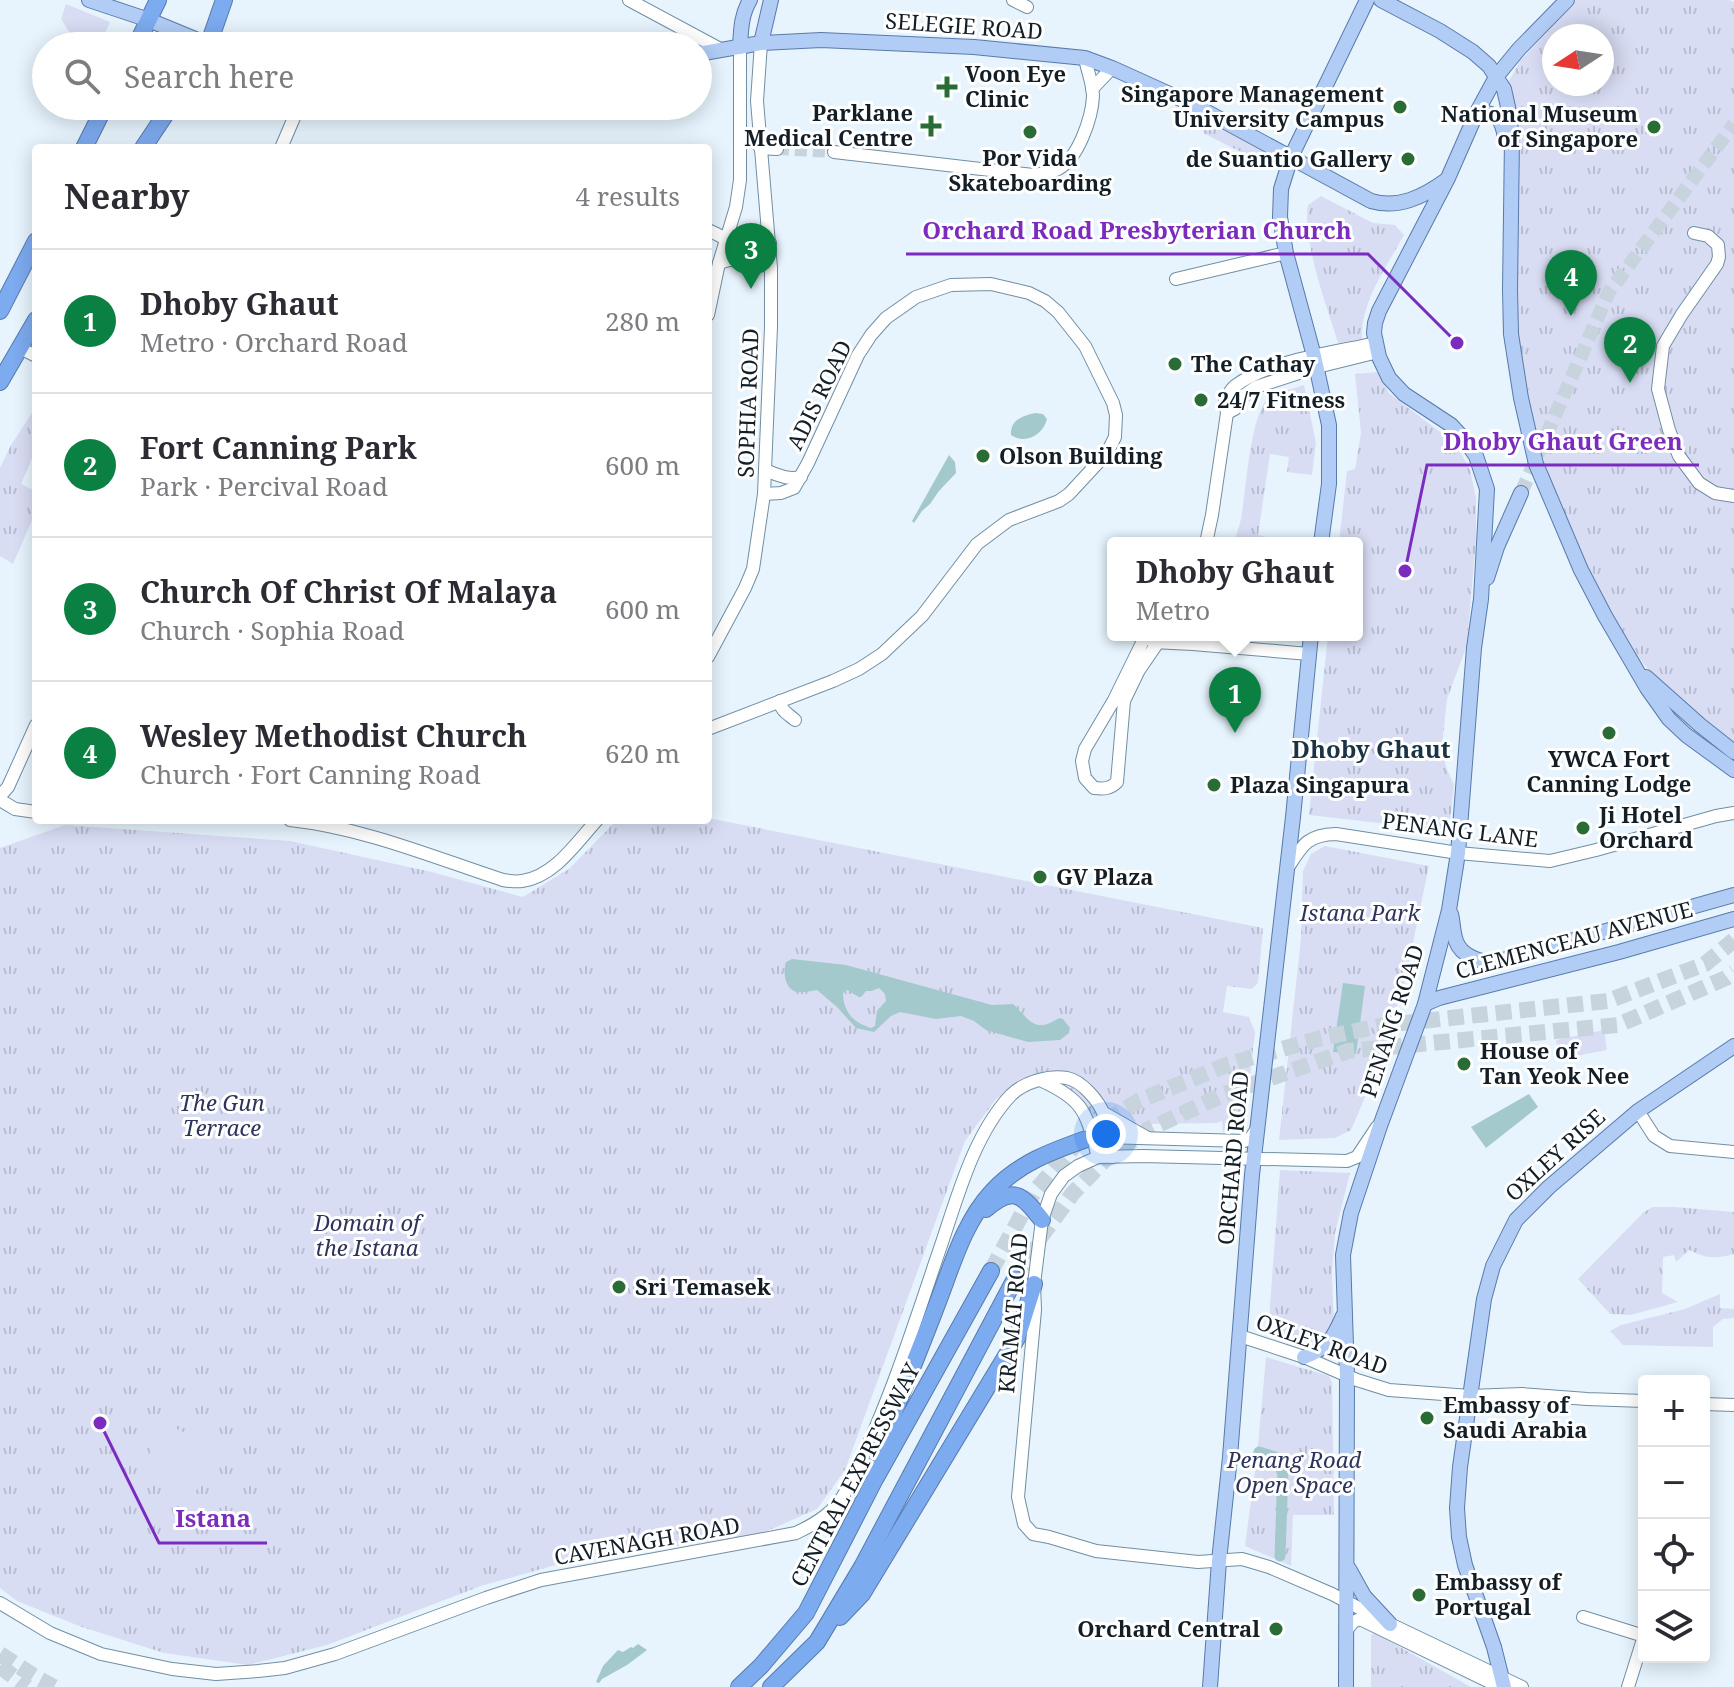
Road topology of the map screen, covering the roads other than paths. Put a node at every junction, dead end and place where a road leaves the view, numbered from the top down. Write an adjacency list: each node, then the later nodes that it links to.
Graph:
1 (89, 0): 12 (main road)
2 (158, 0): 12 (highway)
3 (224, 0): 15 (highway)
4 (629, 0): 16 (street)
5 (750, 0): 19 (main road)
6 (771, 0): 17 (main road)
7 (1013, 0): 11 (street)
8 (1367, 0): 36 (main road)
9 (1381, 0): 24 (main road)
10 (1567, 0): 24 (main road)
11 (1027, 7)
12 (149, 20): 13 (highway); 14 (main road)
13 (143, 32)
14 (178, 32)
15 (213, 32)
16 (689, 32)
17 (761, 43): 19 (main road, SELEGIE ROAD); 22 (main road, SELEGIE ROAD); 33 (street, SOPHIA ROAD)
18 (712, 45): 20 (street)
19 (740, 47): 20 (main road, SELEGIE ROAD); 41 (street)
20 (722, 50): 21 (main road, SELEGIE ROAD)
21 (712, 52)
22 (1085, 58): 23 (main road, SELEGIE ROAD); 25 (street)
23 (1112, 68): 25 (street); 36 (main road, SELEGIE ROAD)
24 (1496, 77): 26 (main road); 37 (main road)
25 (1092, 89): 35 (street)
26 (1477, 112): 37 (main road); 38 (main road)
27 (98, 120): 30 (highway)
28 (162, 120): 31 (highway)
29 (293, 120): 32 (street)
30 (86, 144)
31 (146, 144)
32 (283, 144)
33 (760, 148): 34 (street); 42 (street, SOPHIA ROAD)
34 (777, 149)
35 (834, 152)
36 (1291, 157): 38 (main road, SELEGIE ROAD); 44 (main road)
37 (1511, 173): 70 (main road)
38 (1448, 178): 51 (main road)
39 (712, 232): 41 (street)
40 (1694, 233): 60 (street)
41 (727, 239): 42 (street); 45 (street)
42 (770, 243): 46 (street, SOPHIA ROAD)
43 (32, 248): 49 (highway)
44 (1286, 253): 47 (street); 54 (main road)
45 (719, 263): 46 (street); 48 (street)
46 (771, 268): 56 (street, SOPHIA ROAD)
47 (1176, 279)
48 (712, 289)
49 (1, 305)
50 (32, 327): 52 (highway)
51 (1377, 347): 54 (street); 63 (main road, PENANG ROAD)
52 (20, 348): 53 (street); 55 (highway)
53 (32, 354)
54 (1315, 361): 61 (street); 62 (main road)
55 (0, 382)
56 (765, 470): 57 (street, ADIS ROAD); 59 (street, SOPHIA ROAD)
57 (801, 477): 59 (street, ADIS ROAD); 71 (street, ADIS ROAD)
58 (1521, 493): 63 (main road)
59 (764, 494): 68 (street, SOPHIA ROAD)
60 (1734, 496)
61 (1207, 537)
62 (1322, 537)
63 (1481, 599): 84 (main road, PENANG ROAD)
64 (1152, 641): 65 (street)
65 (1152, 641)
66 (1206, 641): 69 (street)
67 (1310, 641): 69 (main road, ORCHARD ROAD)
68 (712, 650)
69 (1309, 654): 85 (main road, ORCHARD ROAD)
70 (1634, 666): 75 (main road); 76 (main road)
71 (780, 701): 72 (street); 73 (street)
72 (795, 720)
73 (712, 727)
74 (32, 734): 77 (street)
75 (1734, 752)
76 (1734, 770)
77 (0, 798): 78 (street)
78 (32, 811)
79 (1734, 813): 84 (street, PENANG LANE)
80 (324, 824): 83 (street)
81 (367, 824): 83 (street)
82 (593, 824): 83 (street)
83 (360, 833)
84 (1458, 853): 85 (street, PENANG LANE); 87 (main road, PENANG ROAD)
85 (1287, 869): 97 (main road, ORCHARD ROAD)
86 (1734, 895): 89 (main road, CLEMENCEAU AVENUE)
87 (1449, 910): 89 (main road, CLEMENCEAU AVENUE); 91 (main road, PENANG ROAD)
88 (1734, 919): 90 (main road, CLEMENCEAU AVENUE)
89 (1534, 952): 90 (main road)
90 (1538, 972): 91 (main road, CLEMENCEAU AVENUE)
91 (1425, 1004): 96 (main road, PENANG ROAD)
92 (1734, 1046): 94 (main road, OXLEY RISE)
93 (1042, 1081): 95 (street); 98 (street); 121 (street, CAVENAGH ROAD)
94 (1638, 1111): 100 (street); 113 (main road, OXLEY RISE)
95 (1104, 1113): 98 (street); 99 (street)
96 (1380, 1126): 103 (street); 109 (main road, PENANG ROAD)
97 (1258, 1127): 99 (street); 103 (main road, ORCHARD ROAD)
98 (1100, 1137): 99 (street); 101 (street); 102 (street); 104 (highway)
99 (1148, 1138)
100 (1734, 1152)
101 (1098, 1157): 102 (street); 105 (street, KRAMAT ROAD)
102 (1112, 1157): 103 (street)
103 (1254, 1160): 110 (main road, ORCHARD ROAD)
104 (972, 1220): 105 (highway); 117 (highway)
105 (1042, 1220): 108 (street, KRAMAT ROAD)
106 (991, 1271): 117 (highway, CENTRAL EXPRESSWAY)
107 (1015, 1279): 126 (highway)
108 (1034, 1284): 118 (street, KRAMAT ROAD); 126 (highway)
109 (1344, 1312): 111 (main road); 112 (main road, PENANG ROAD)
110 (1240, 1336): 111 (street, OXLEY ROAD); 118 (main road, ORCHARD ROAD)
111 (1304, 1357): 112 (street, OXLEY ROAD)
112 (1346, 1371): 113 (street, OXLEY ROAD); 119 (main road, PENANG ROAD)
113 (1476, 1393): 114 (street, OXLEY ROAD); 128 (main road, OXLEY RISE)
114 (1638, 1401)
115 (1710, 1404): 116 (street)
116 (1734, 1405)
117 (875, 1479): 129 (highway, CENTRAL EXPRESSWAY)
118 (1219, 1561): 120 (street); 131 (main road, ORCHARD ROAD)
119 (1347, 1565): 120 (main road, PENANG ROAD); 123 (main road)
120 (1346, 1600): 123 (street); 124 (main road, PENANG ROAD)
121 (0, 1603)
122 (1583, 1617): 125 (street)
123 (1390, 1624): 128 (street)
124 (1346, 1631): 128 (street); 132 (main road, PENANG ROAD)
125 (1638, 1634)
126 (817, 1642): 130 (highway)
127 (1638, 1655): 134 (street)
128 (1502, 1684): 133 (street)
129 (739, 1687)
130 (771, 1687)
131 (1210, 1687)
132 (1346, 1687)
133 (1522, 1687)
134 (1628, 1687)

